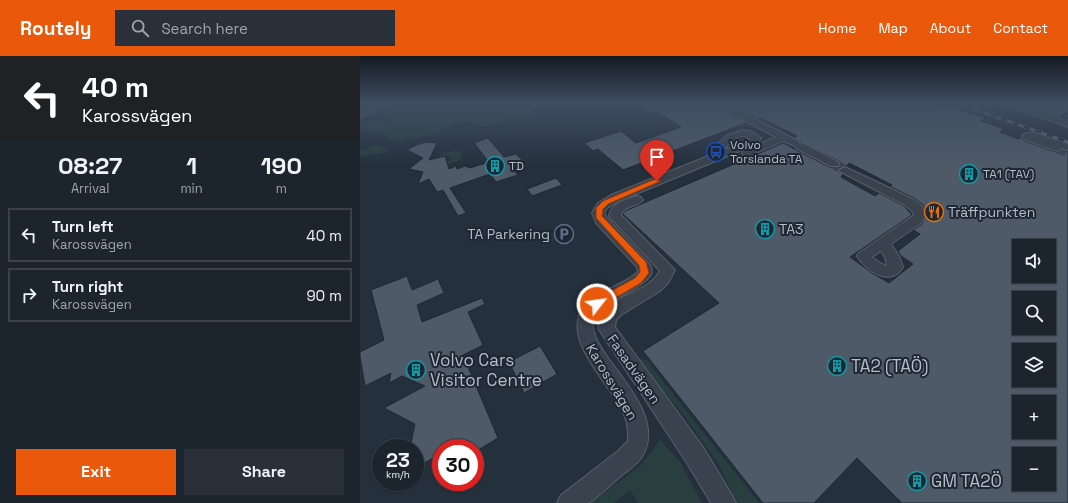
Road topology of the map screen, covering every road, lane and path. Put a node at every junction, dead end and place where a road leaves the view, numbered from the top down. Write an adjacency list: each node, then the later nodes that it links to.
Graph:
1 (757, 124): 2 (street)
2 (792, 142): 6 (street); 8 (street, Fasadvägen)
3 (1053, 144): 4 (street)
4 (1068, 147)
5 (711, 159): 7 (street, Karossvägen)
6 (883, 243)
7 (569, 503)
8 (724, 503)

